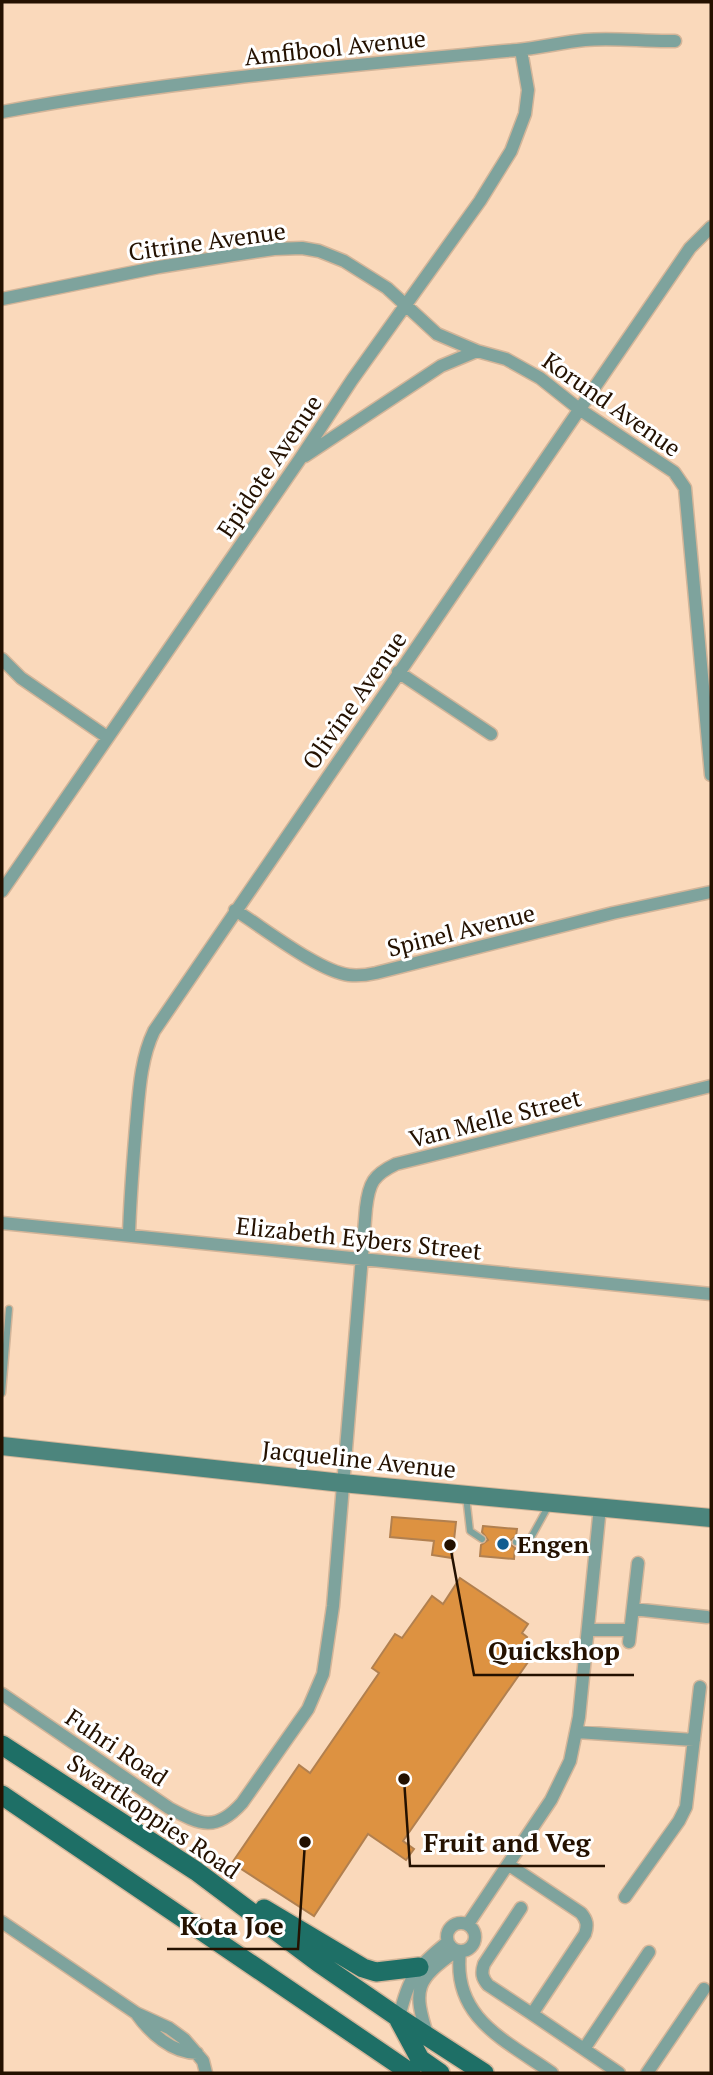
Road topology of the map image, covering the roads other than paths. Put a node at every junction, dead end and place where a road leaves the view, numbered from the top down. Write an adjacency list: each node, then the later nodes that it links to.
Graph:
1 (675, 41): 2 (street, Amfibool Avenue)
2 (521, 50): 3 (street, Amfibool Avenue); 6 (street, Epidote Avenue)
3 (2, 112)
4 (711, 227): 8 (street, Olivine Avenue)
5 (2, 299): 6 (street, Citrine Avenue)
6 (406, 303): 7 (street, Korund Avenue); 9 (street, Epidote Avenue)
7 (477, 351): 8 (street, Korund Avenue); 9 (street)
8 (579, 409): 11 (street, Olivine Avenue); 14 (street, Korund Avenue)
9 (300, 459): 13 (street, Epidote Avenue)
10 (2, 659): 13 (street)
11 (398, 673): 12 (street); 17 (street, Olivine Avenue)
12 (491, 734)
13 (107, 737): 15 (street, Epidote Avenue)
14 (711, 775)
15 (2, 891)
16 (711, 892): 17 (street, Spinel Avenue)
17 (235, 911): 20 (street, Olivine Avenue)
18 (711, 1086): 21 (street, Van Melle Street)
19 (2, 1223): 20 (street, Elizabeth Eybers Street)
20 (129, 1235): 21 (street, Elizabeth Eybers Street)
21 (362, 1260): 22 (street, Elizabeth Eybers Street); 26 (street, Van Melle Street)
22 (711, 1294)
23 (9, 1309): 24 (lane)
24 (2, 1393)
25 (2, 1446): 26 (street, Jacqueline Avenue)
26 (342, 1483): 27 (street, Jacqueline Avenue); 45 (street, Van Melle Street)
27 (466, 1494): 28 (street, Jacqueline Avenue); 31 (lane)
28 (551, 1502): 29 (street, Jacqueline Avenue); 33 (lane)
29 (600, 1507): 30 (street, Jacqueline Avenue); 34 (street)
30 (711, 1518)
31 (482, 1539)
32 (516, 1542): 33 (lane)
33 (528, 1543): 34 (lane)
34 (596, 1550): 38 (street)
35 (638, 1563): 36 (street)
36 (633, 1609): 37 (street); 38 (street)
37 (707, 1617)
38 (588, 1630): 41 (street)
39 (700, 1687): 42 (street)
40 (2, 1694): 45 (street, Fuhri Road)
41 (577, 1732): 42 (street); 46 (street)
42 (694, 1740): 48 (street)
43 (2, 1745): 47 (main road, Swartkoppies Road)
44 (2, 1795): 62 (main road)
45 (214, 1823)
46 (509, 1865): 51 (street); 57 (street)
47 (196, 1871): 54 (main road); 58 (main road, Swartkoppies Road)
48 (625, 1896)
49 (520, 1908): 57 (street)
50 (2, 1922): 61 (street)
51 (468, 1924): 52 (street); 52 (street)
52 (455, 1948): 54 (street); 55 (street)
53 (649, 1952): 60 (street)
54 (427, 1967): 55 (street); 58 (street); 59 (street)
55 (460, 1982): 65 (street)
56 (704, 1989): 67 (street)
57 (532, 2014): 60 (street)
58 (399, 2018): 59 (main road, Swartkoppies Road); 63 (main road)
59 (428, 2036): 64 (main road, Swartkoppies Road)
60 (584, 2049): 66 (street)
61 (206, 2073)
62 (411, 2073)
63 (440, 2073)
64 (484, 2073)
65 (552, 2073)
66 (619, 2073)
67 (648, 2073)

